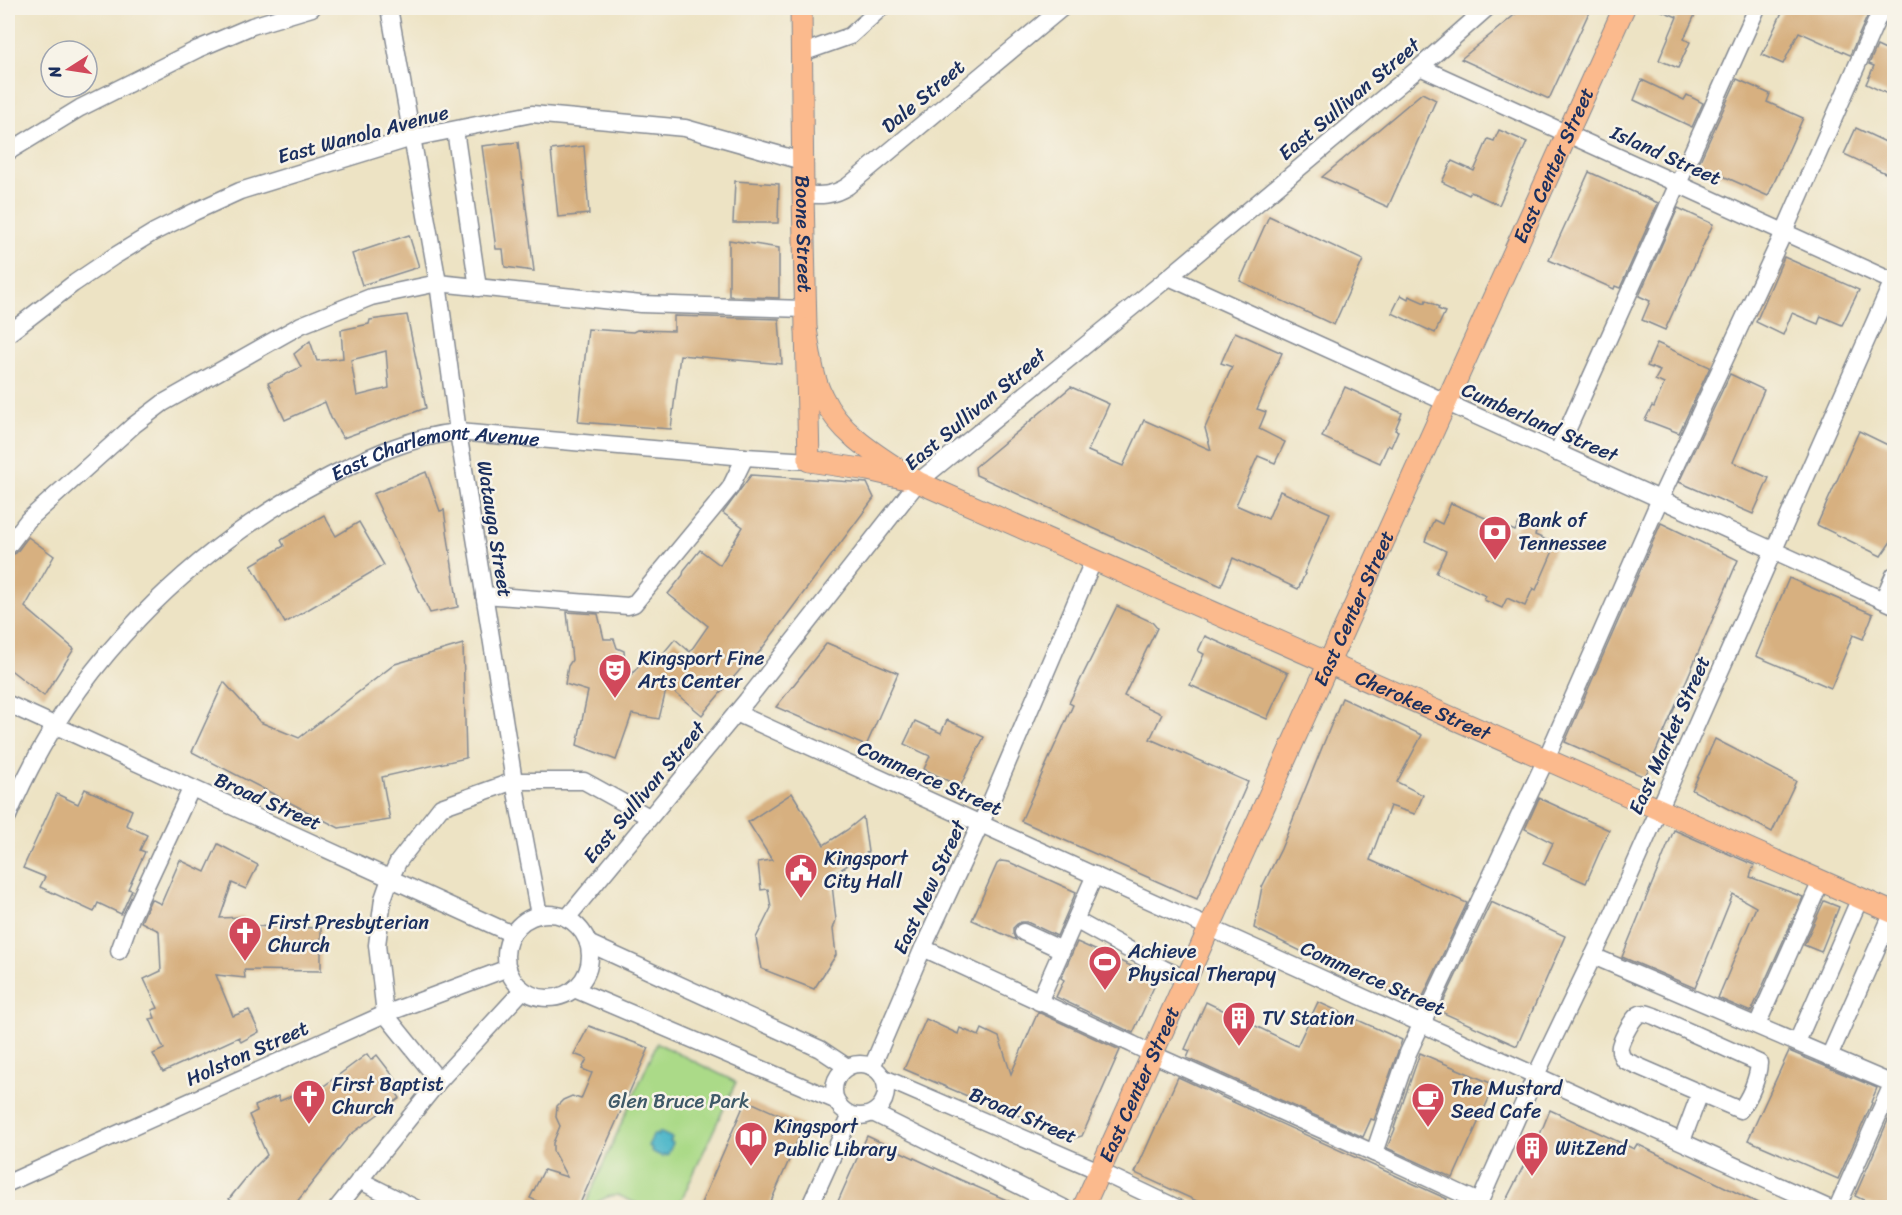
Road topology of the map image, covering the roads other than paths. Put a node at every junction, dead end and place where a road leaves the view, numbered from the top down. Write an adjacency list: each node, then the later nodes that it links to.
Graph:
1 (312, 8): 15 (street)
2 (389, 8): 14 (street, Watauga Street)
3 (801, 8): 10 (main road, Boone Street)
4 (881, 8): 10 (street)
5 (1062, 8): 18 (street, Dale Street)
6 (1487, 8): 11 (street, East Sullivan Street)
7 (1624, 8): 13 (main road, East Center Street)
8 (1757, 8): 17 (street)
9 (1882, 8): 19 (street)
10 (802, 53): 16 (main road, Boone Street)
11 (1420, 67): 13 (street, Island Street); 20 (street, East Sullivan Street)
12 (455, 130): 14 (street, East Wanola Avenue); 16 (street, East Wanola Avenue); 23 (street)
13 (1567, 134): 17 (street, Island Street); 26 (main road, East Center Street)
14 (412, 138): 22 (street, Watauga Street); 25 (street, East Wanola Avenue)
15 (8, 152)
16 (802, 162): 18 (main road, Boone Street)
17 (1677, 183): 19 (street, Island Street); 28 (street)
18 (802, 194): 24 (main road, Boone Street)
19 (1784, 232): 21 (street, Island Street); 32 (street)
20 (1169, 277): 26 (street, Cumberland Street); 31 (street, East Sullivan Street)
21 (1894, 280): 34 (street, East Market Street)
22 (438, 283): 23 (street); 27 (street, Watauga Street); 33 (street)
23 (478, 288): 24 (street)
24 (806, 319): 30 (main road, Boone Street); 31 (main road)
25 (8, 334)
26 (1446, 402): 28 (street, Cumberland Street); 39 (main road, East Center Street)
27 (458, 432): 29 (street, East Charlemont Avenue); 37 (street, Watauga Street); 42 (street, East Charlemont Avenue)
28 (1557, 453): 32 (street, Cumberland Street)
29 (745, 458): 30 (street, East Charlemont Avenue); 37 (street)
30 (809, 461): 31 (main road, East Charlemont Avenue)
31 (918, 482): 35 (main road, Cherokee Street); 41 (street, East Sullivan Street)
32 (1660, 499): 34 (street, Cumberland Street); 43 (street)
33 (8, 546)
34 (1773, 550): 38 (street, Cumberland Street); 46 (street, East Market Street)
35 (1094, 559): 39 (main road, Cherokee Street); 49 (street, East New Street)
36 (1894, 575): 38 (street)
37 (484, 595): 44 (street, Watauga Street)
38 (1889, 603)
39 (1328, 663): 43 (main road, Cherokee Street); 58 (main road, East Center Street)
40 (8, 704): 42 (street, Broad Street)
41 (736, 713): 48 (street, East Sullivan Street); 49 (street, Commerce Street)
42 (53, 726): 45 (street, Broad Street); 47 (street, East Charlemont Avenue)
43 (1546, 759): 46 (main road, Cherokee Street); 72 (street)
44 (514, 782): 48 (street); 51 (street); 55 (street, Watauga Street)
45 (191, 789): 51 (street, Broad Street); 64 (street)
46 (1659, 809): 52 (main road, Cherokee Street); 65 (street, East Market Street)
47 (8, 816)
48 (649, 817): 56 (street, East Sullivan Street)
49 (981, 824): 50 (street, Commerce Street); 62 (street, East New Street)
50 (1095, 875): 57 (street); 58 (street, Commerce Street)
51 (390, 879): 60 (street, Broad Street); 71 (street)
52 (1821, 881): 53 (main road, Cherokee Street); 73 (street)
53 (1860, 898): 54 (main road, Cherokee Street); 74 (street)
54 (1894, 913): 76 (street)
55 (539, 915): 56 (street); 60 (street)
56 (567, 918): 61 (street)
57 (1075, 920): 63 (street); 67 (street)
58 (1209, 928): 67 (main road, East Center Street); 72 (street, Commerce Street)
59 (1023, 932): 63 (street)
60 (512, 934): 66 (street)
61 (588, 943): 68 (street); 77 (street)
62 (923, 948): 70 (street); 78 (street, East New Street)
63 (1062, 950): 70 (street)
64 (119, 951)
65 (1593, 956): 73 (street); 79 (street, East Market Street)
66 (508, 968): 69 (street); 71 (street, Holston Street)
67 (1186, 979): 75 (main road, East Center Street)
68 (574, 989): 69 (street); 83 (street)
69 (524, 990): 80 (street)
70 (1039, 1002): 75 (street)
71 (385, 1014): 80 (street); 90 (street, Holston Street)
72 (1421, 1023): 79 (street, Commerce Street); 87 (street)
73 (1757, 1025): 74 (street)
74 (1797, 1042): 76 (street)
75 (1152, 1054): 87 (street); 88 (main road, East Center Street)
76 (1829, 1057): 81 (street)
77 (847, 1067): 78 (street); 83 (street)
78 (878, 1072): 84 (street); 88 (street, Broad Street)
79 (1536, 1075): 86 (street, Commerce Street); 91 (street, East Market Street)
80 (439, 1081): 89 (street)
81 (1894, 1082): 99 (street)
82 (1700, 1093): 82 (street); 86 (street)
83 (837, 1101): 85 (street)
84 (873, 1113): 85 (street); 95 (street)
85 (851, 1114): 94 (street)
86 (1682, 1141): 98 (street, Commerce Street)
87 (1374, 1153): 91 (street)
88 (1099, 1171): 96 (main road, East Center Street); 97 (street, Broad Street)
89 (359, 1180): 92 (street); 93 (street)
90 (8, 1183)
91 (1478, 1204)
92 (337, 1208)
93 (415, 1208)
94 (809, 1208)
95 (1064, 1208)
96 (1083, 1208)
97 (1177, 1208)
98 (1828, 1208)
99 (1837, 1208)

